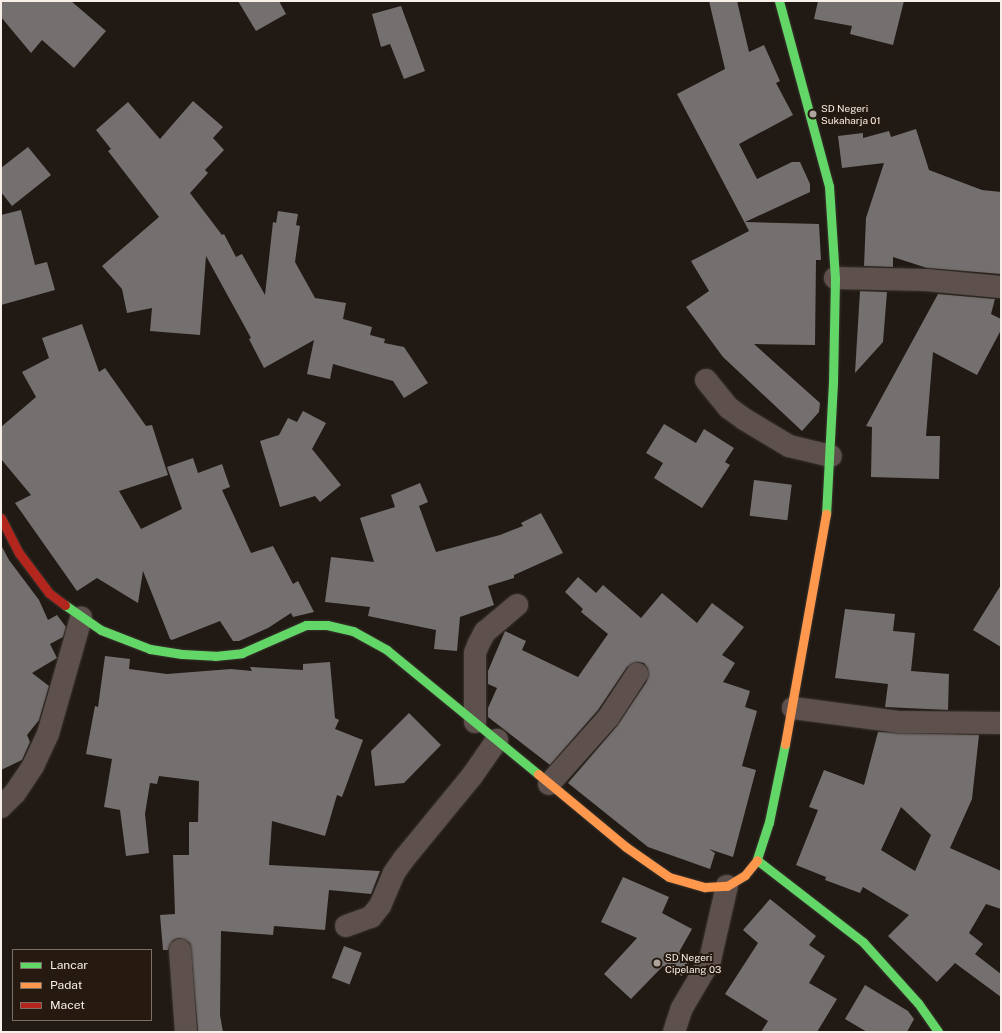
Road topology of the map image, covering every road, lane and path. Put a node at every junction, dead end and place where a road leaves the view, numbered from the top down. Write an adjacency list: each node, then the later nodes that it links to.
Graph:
1 (779, 1): 2 (street)
2 (835, 278): 3 (street); 5 (street)
3 (1001, 287)
4 (706, 380): 5 (street)
5 (831, 456): 10 (street)
6 (1, 518): 8 (street)
7 (517, 605): 11 (street)
8 (81, 618): 11 (street); 15 (street)
9 (637, 674): 14 (street)
10 (793, 708): 12 (street); 16 (street)
11 (475, 722): 13 (street)
12 (1001, 723)
13 (497, 740): 14 (street); 18 (street)
14 (549, 784): 17 (street)
15 (1, 807)
16 (757, 860): 17 (street); 22 (street)
17 (727, 886): 21 (street)
18 (346, 926)
19 (180, 950): 20 (street)
20 (186, 1032)
21 (674, 1032)
22 (938, 1032)

